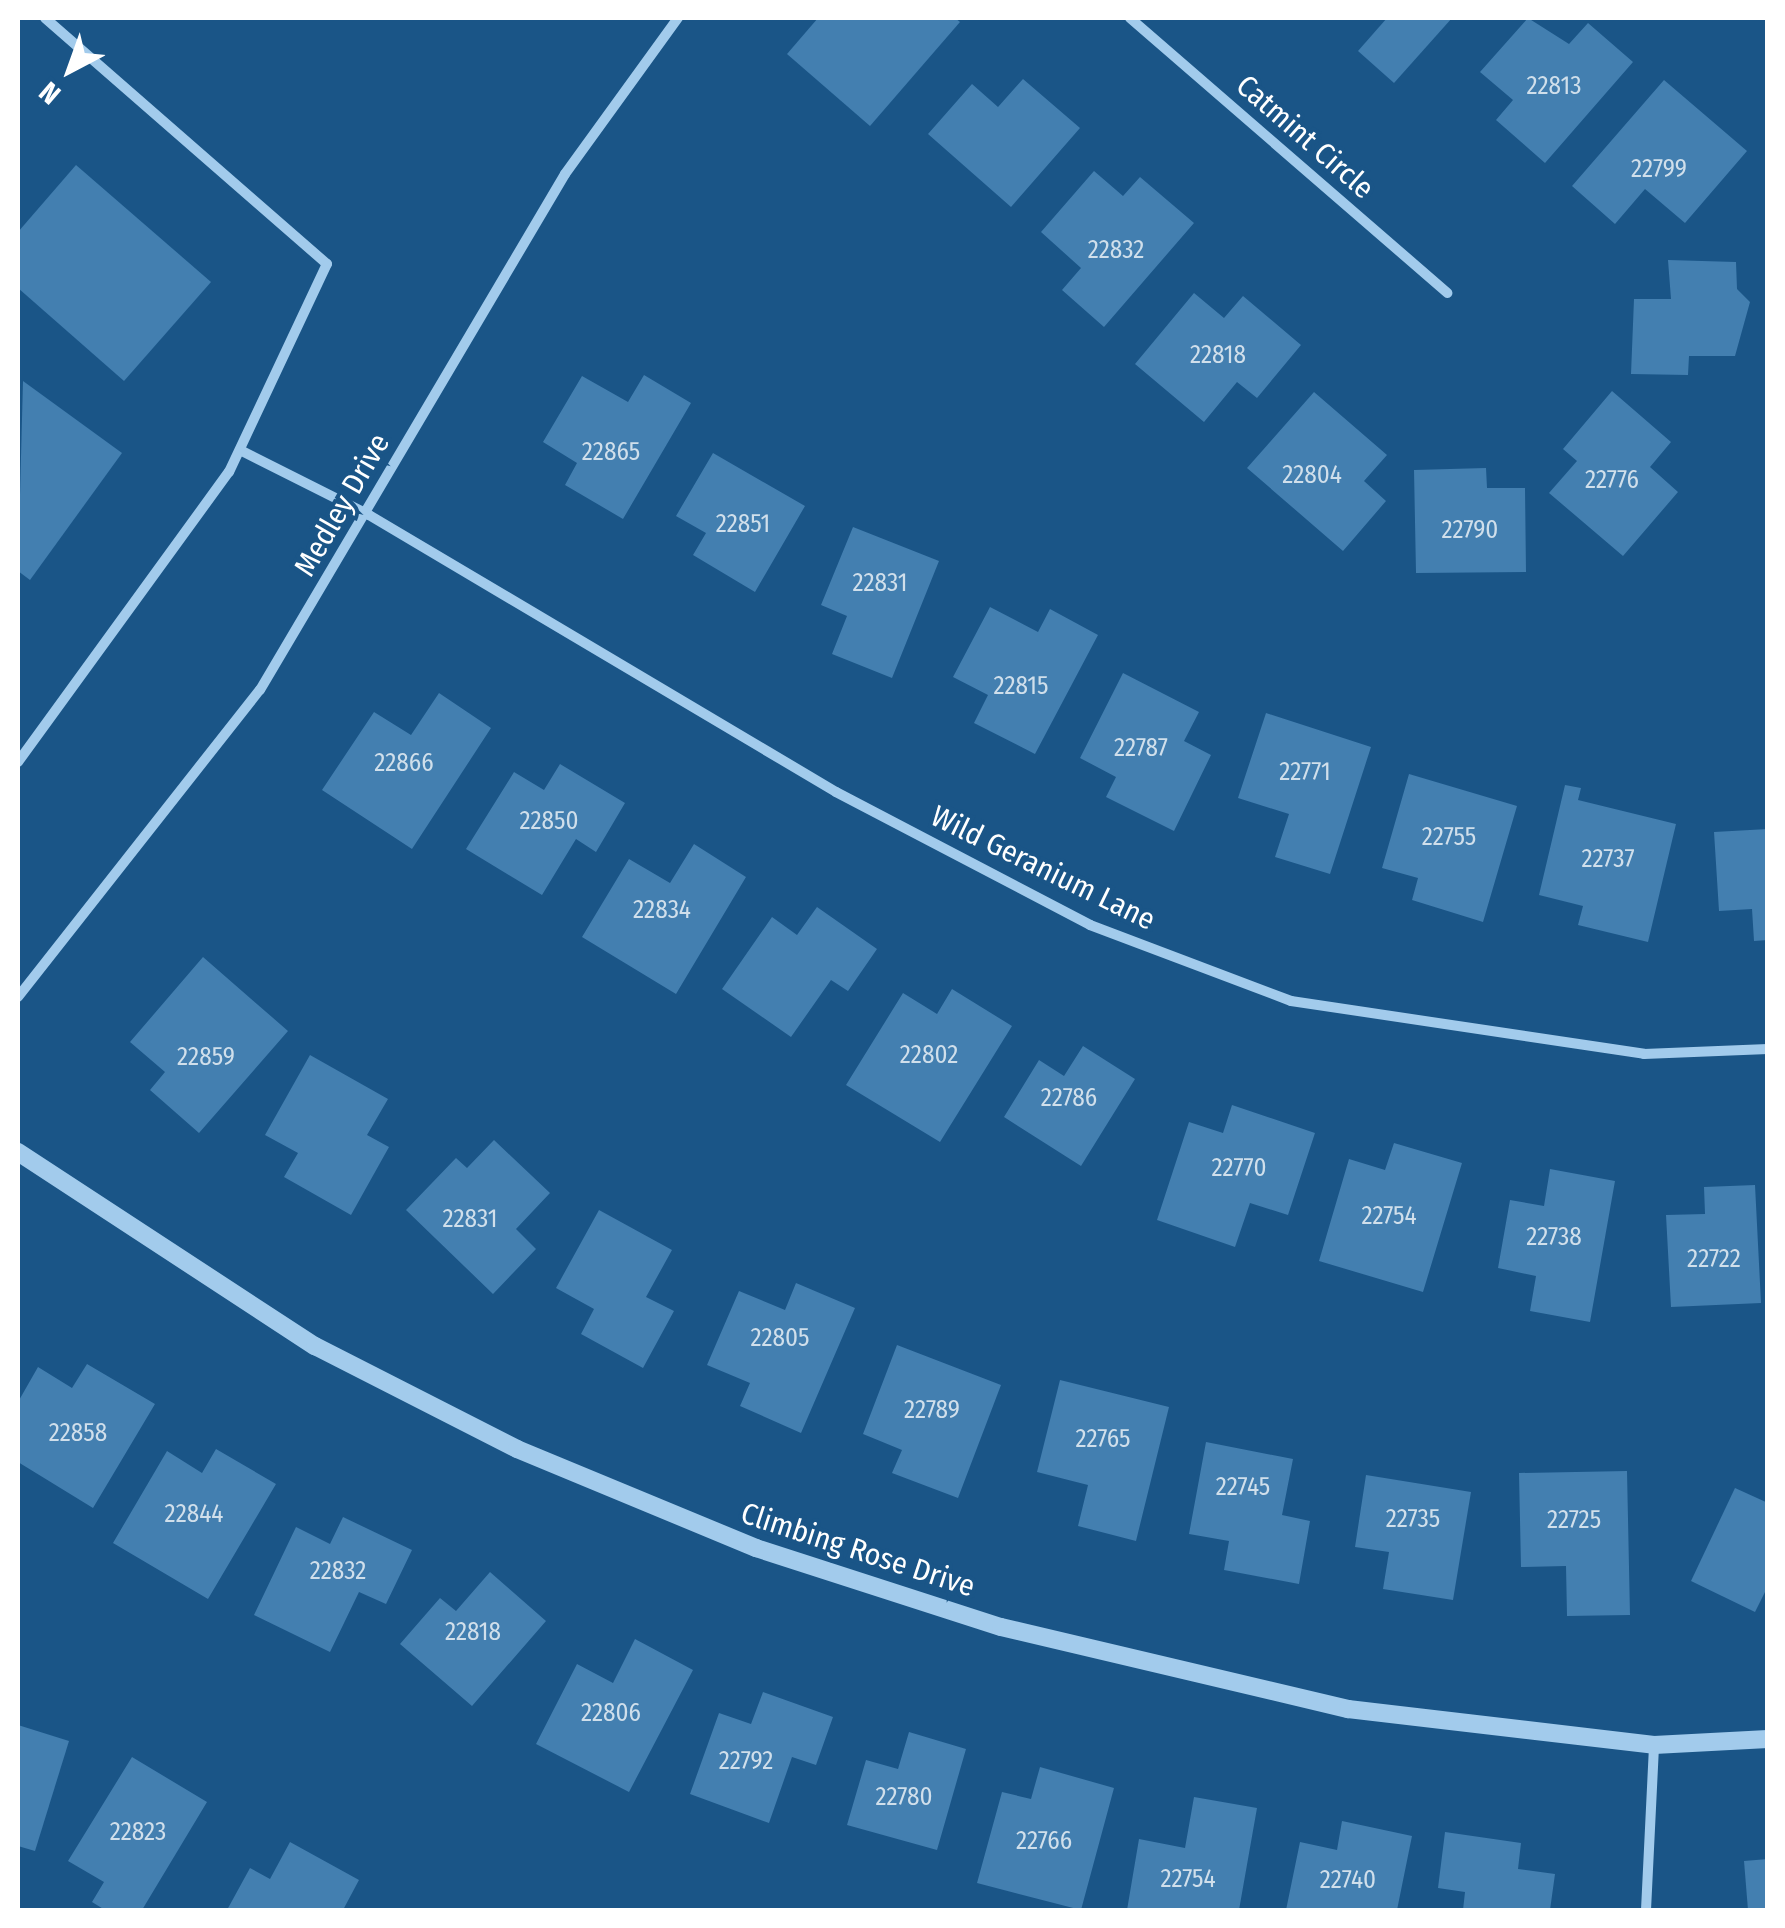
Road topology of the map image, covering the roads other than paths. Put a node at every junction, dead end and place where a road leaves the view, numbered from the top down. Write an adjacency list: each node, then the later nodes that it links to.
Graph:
1 (45, 18): 5 (street)
2 (678, 18): 6 (street, Medley Drive)
3 (1130, 18): 4 (street, Catmint Circle)
4 (1447, 294)
5 (240, 450): 6 (street, Wild Geranium Lane); 7 (street)
6 (369, 516): 8 (street, Medley Drive); 9 (street, Wild Geranium Lane)
7 (18, 762)
8 (18, 996)
9 (1768, 1049)
10 (18, 1152): 12 (street, Climbing Rose Drive)
11 (1768, 1738): 12 (street, Climbing Rose Drive)
12 (1654, 1745): 13 (street)
13 (1646, 1910)

